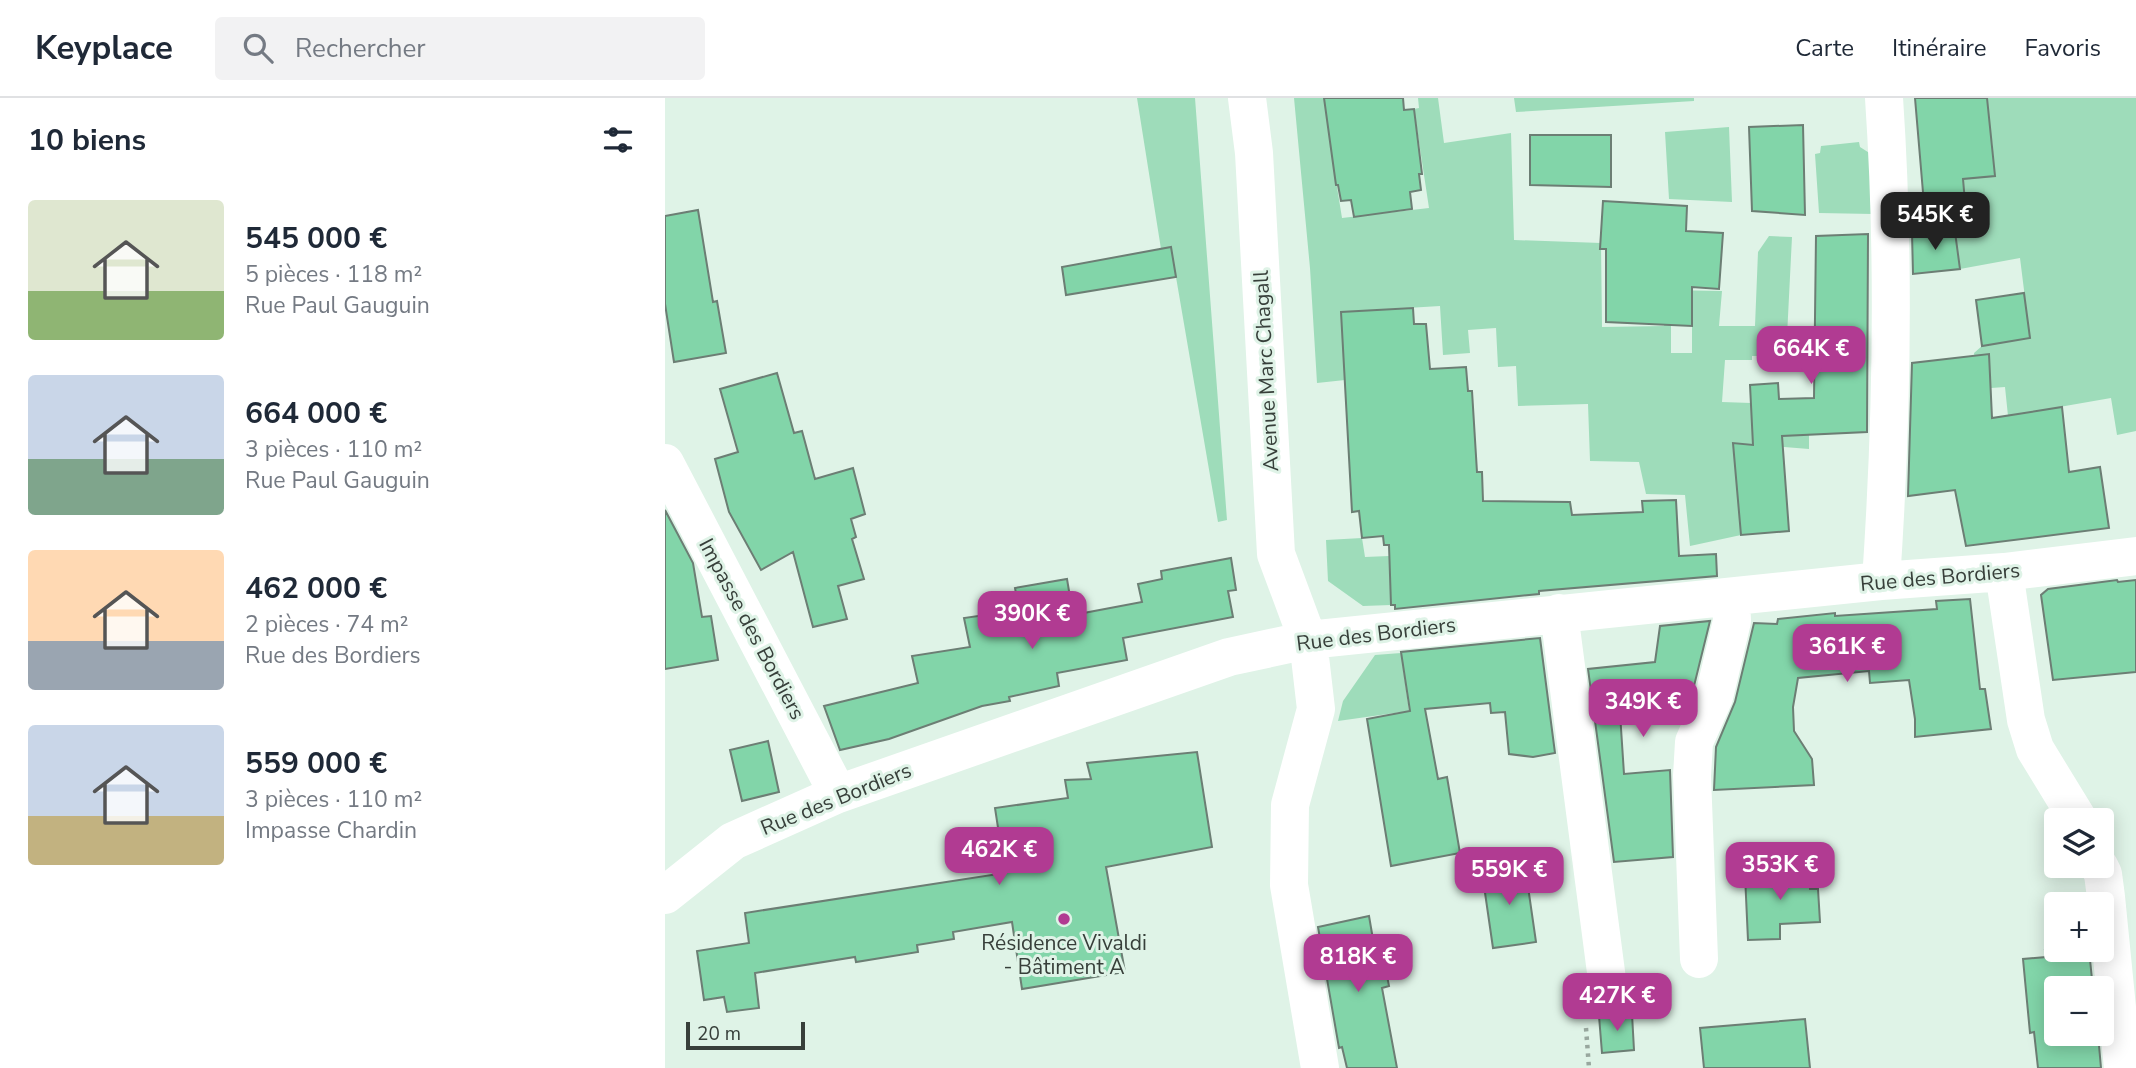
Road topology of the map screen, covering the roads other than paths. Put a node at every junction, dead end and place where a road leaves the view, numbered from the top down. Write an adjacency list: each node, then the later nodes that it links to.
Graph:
1 (1247, 98): 9 (street, Avenue Marc Chagall)
2 (1884, 98): 6 (street)
3 (665, 463): 10 (street, Impasse des Bordiers)
4 (2136, 556): 5 (street, Rue des Bordiers)
5 (2004, 572): 6 (street, Rue des Bordiers); 11 (street)
6 (1881, 581): 7 (street, Rue des Bordiers)
7 (1731, 597): 8 (street, Rue des Bordiers); 14 (street)
8 (1559, 613): 9 (street, Rue des Bordiers); 15 (street)
9 (1308, 640): 10 (street, Rue des Bordiers); 16 (street, Avenue Marc Chagall)
10 (838, 794): 13 (street, Rue des Bordiers)
11 (2071, 808)
12 (2102, 878): 17 (street)
13 (665, 895)
14 (1699, 959)
15 (1609, 995)
16 (1320, 1068)
17 (2123, 1068)

